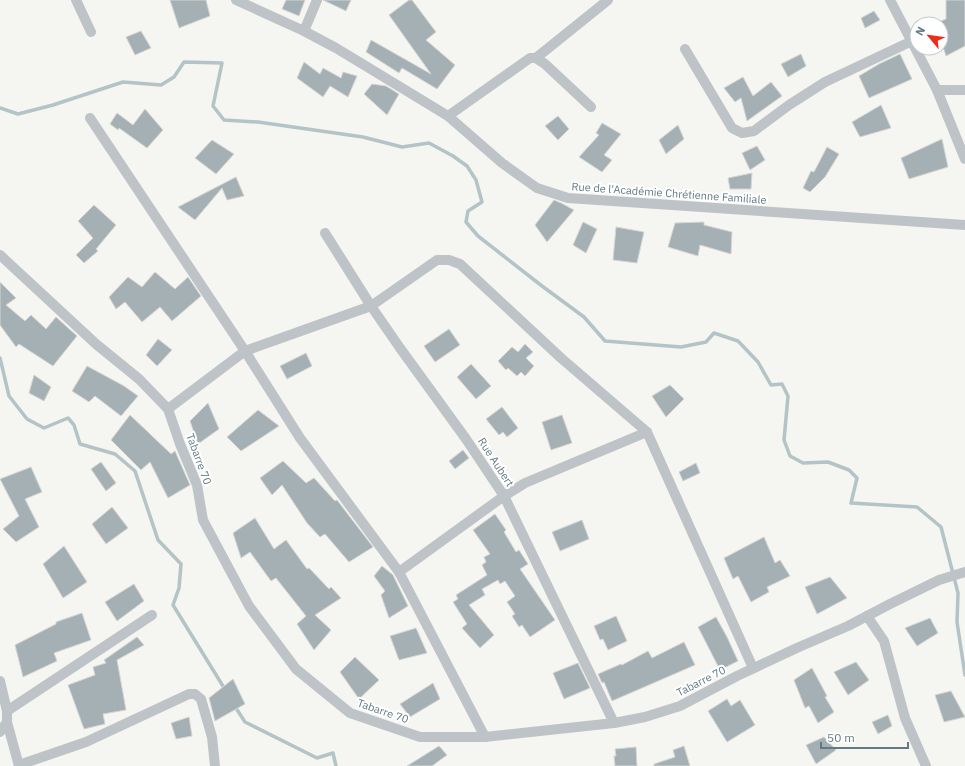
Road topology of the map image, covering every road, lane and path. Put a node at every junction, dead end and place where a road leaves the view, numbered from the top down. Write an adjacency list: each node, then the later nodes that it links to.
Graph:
1 (76, 0): 7 (street)
2 (236, 0): 6 (street, Rue de l'Académie Chrétienne Familiale)
3 (317, 0): 6 (street)
4 (608, 0): 12 (street)
5 (890, 0): 8 (street)
6 (304, 31): 16 (street, Rue de l'Académie Chrétienne Familiale)
7 (90, 32)
8 (909, 35)
9 (909, 42): 10 (street)
10 (685, 49)
11 (920, 56): 13 (street)
12 (536, 58): 15 (street); 16 (street)
13 (937, 90): 14 (street); 18 (street)
14 (965, 90)
15 (591, 107)
16 (448, 116): 19 (street, Rue de l'Académie Chrétienne Familiale)
17 (90, 118): 23 (street)
18 (965, 159)
19 (965, 225)
20 (325, 233): 22 (street, Rue Aubert)
21 (0, 256): 24 (street, Tabarre 70)
22 (371, 306): 23 (street); 25 (street); 26 (street, Rue Aubert)
23 (245, 351): 24 (street); 27 (street)
24 (168, 409): 37 (street, Tabarre 70)
25 (647, 432): 26 (street); 31 (street)
26 (504, 496): 27 (street); 35 (street, Rue Aubert)
27 (399, 572): 37 (street)
28 (962, 573): 30 (street, Tabarre 70)
29 (152, 615): 33 (street)
30 (867, 616): 31 (street, Tabarre 70); 40 (street)
31 (753, 668): 35 (street, Tabarre 70)
32 (0, 681): 33 (street)
33 (7, 711): 34 (street)
34 (7, 722): 36 (street); 38 (street)
35 (614, 723): 37 (street, Tabarre 70)
36 (0, 732)
37 (485, 737)
38 (19, 765): 39 (street)
39 (215, 766)
40 (926, 766)

